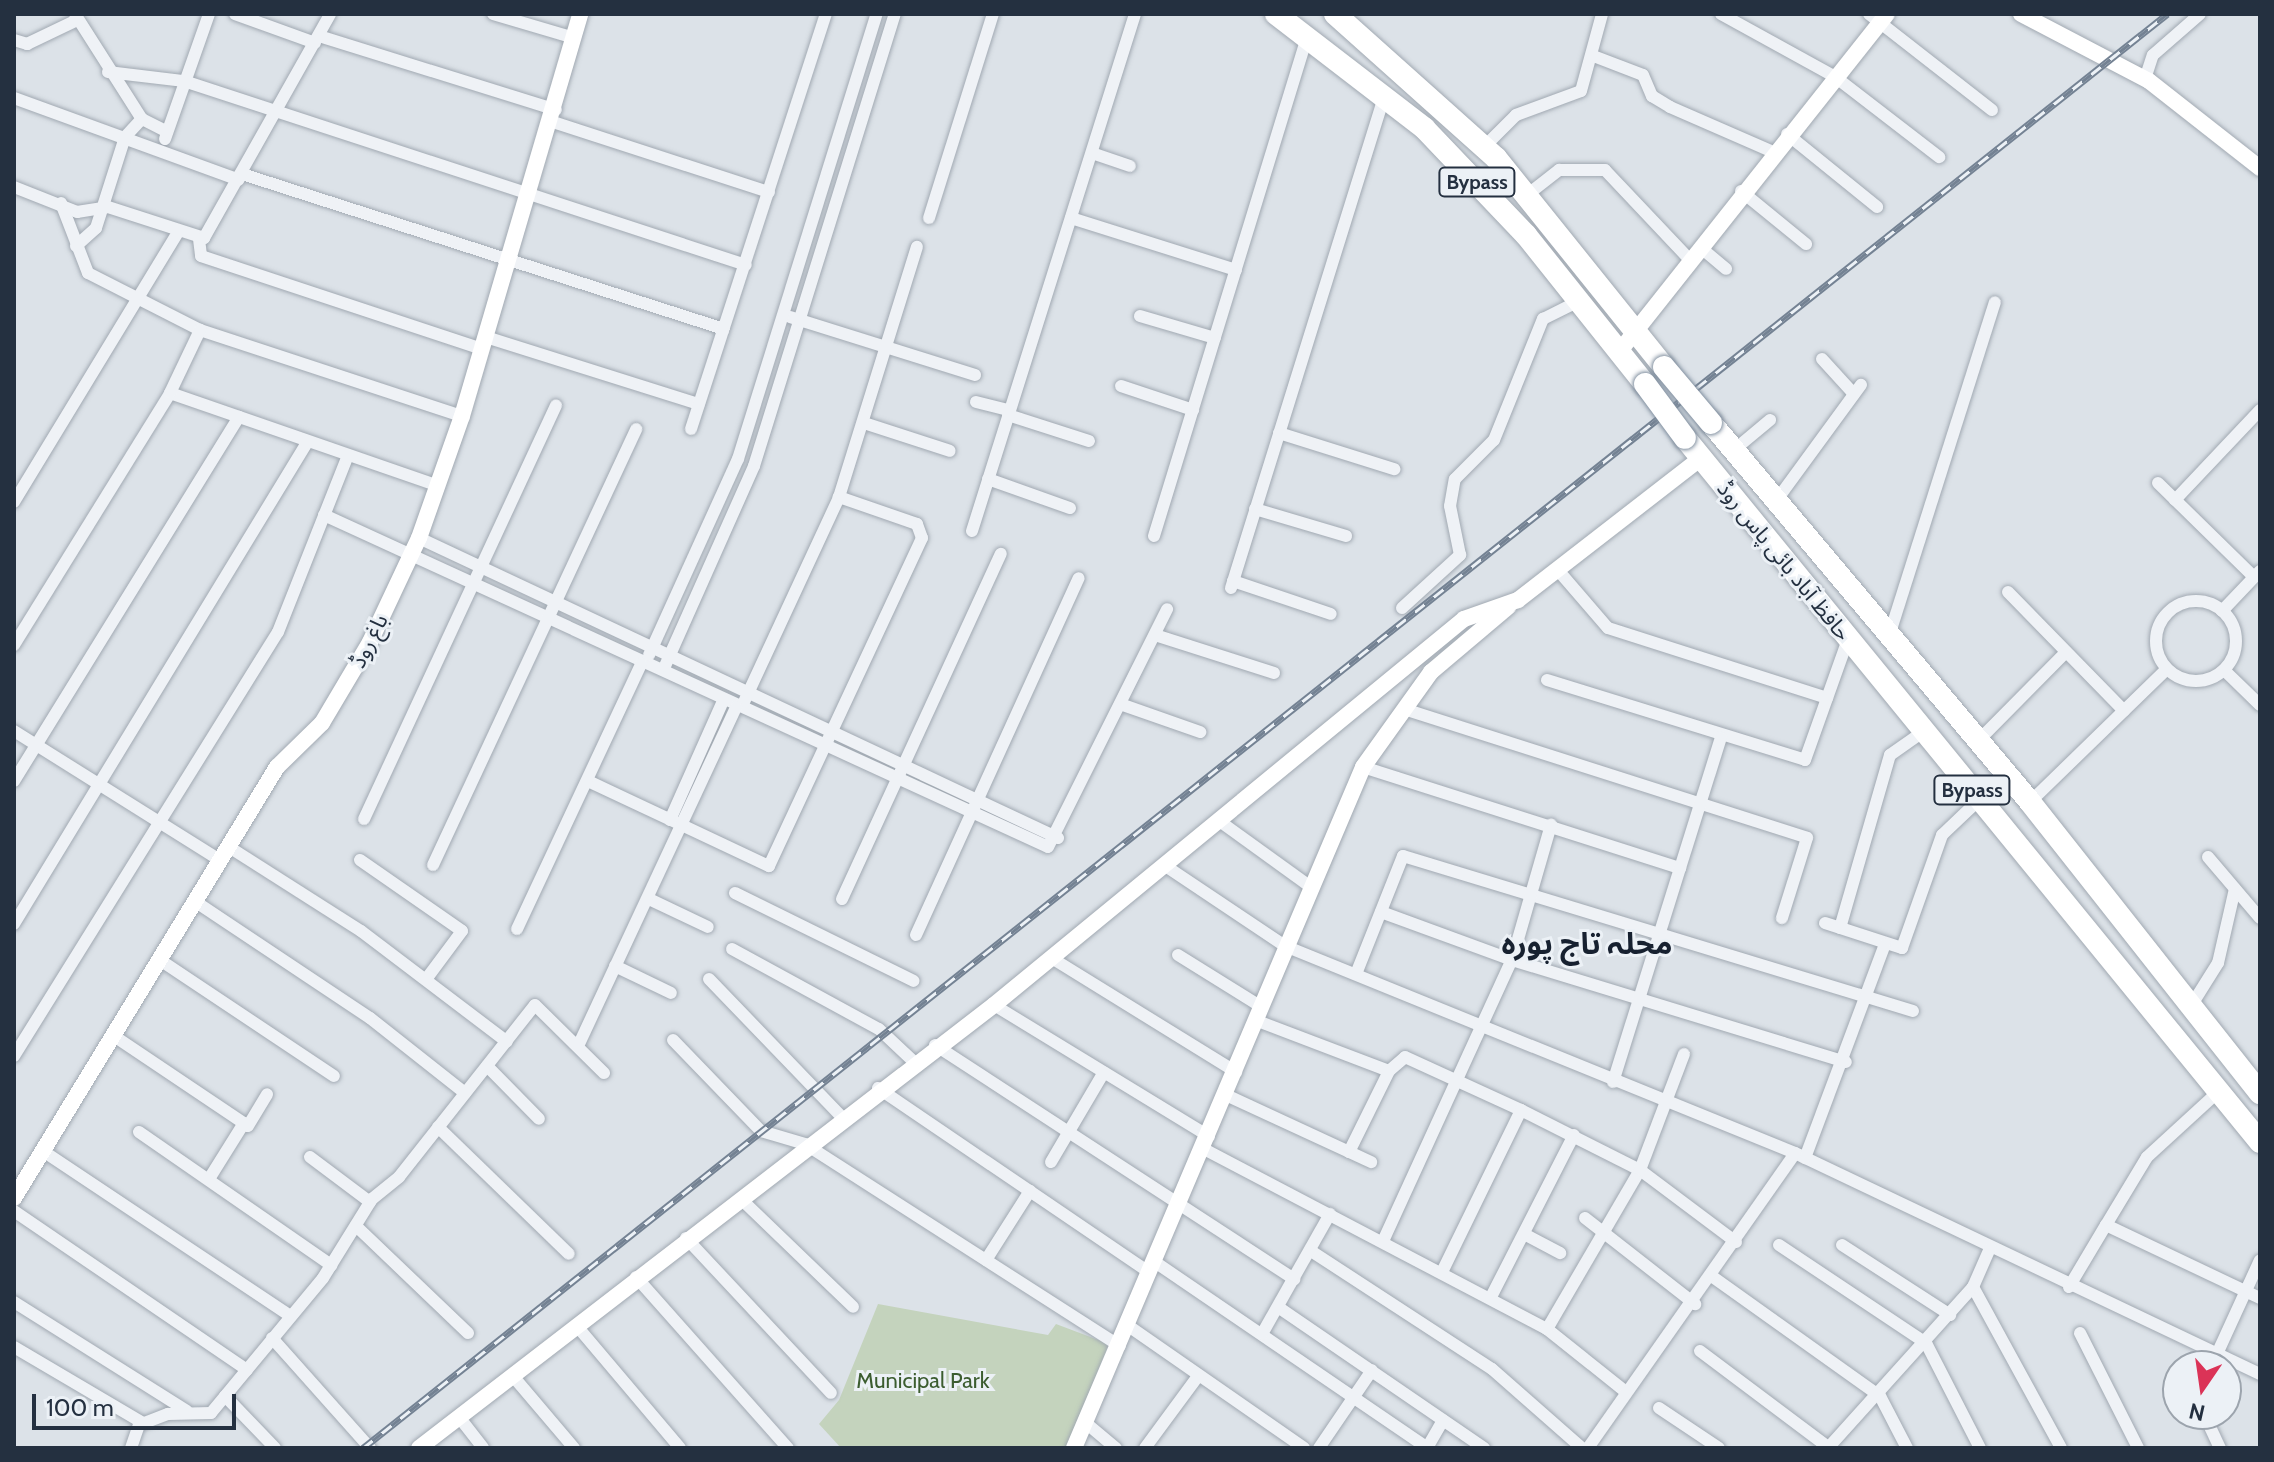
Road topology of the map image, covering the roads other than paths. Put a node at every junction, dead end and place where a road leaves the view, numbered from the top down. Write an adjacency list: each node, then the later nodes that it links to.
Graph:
1 (209, 14): 27 (street)
2 (235, 14): 22 (street)
3 (330, 14): 22 (street)
4 (493, 14): 20 (street)
5 (580, 14): 20 (street, باغ روڈ)
6 (826, 14): 50 (street)
7 (877, 14): 39 (street)
8 (895, 14): 42 (street)
9 (993, 14): 55 (street)
10 (1135, 14): 41 (street)
11 (1276, 14): 19 (highway, حافظ آباد بائی پاس روڈ / Bypass)
12 (1335, 14): 37 (highway, حافظ آباد بائی پاس روڈ / Bypass)
13 (1602, 14): 23 (street)
14 (1721, 14): 25 (street)
15 (2021, 14): 26 (street)
16 (2200, 14): 26 (street)
17 (1879, 16): 25 (street); 30 (street)
18 (76, 17): 21 (street); 24 (street)
19 (1307, 37): 28 (highway, حافظ آباد بائی پاس روڈ / Bypass); 66 (street)
20 (574, 38): 32 (street, باغ روڈ)
21 (14, 40)
22 (317, 40): 31 (street); 32 (street)
23 (1596, 57): 37 (street); 40 (street)
24 (108, 72): 27 (street); 33 (street)
25 (1834, 76): 35 (street); 43 (street)
26 (2145, 79): 45 (street)
27 (184, 81): 31 (street); 34 (street)
28 (1385, 94): 68 (highway, حافظ آباد بائی پاس روڈ / Bypass); 96 (street)
29 (14, 98): 36 (street)
30 (1992, 110)
31 (275, 111): 46 (street); 48 (street)
32 (554, 116): 48 (street, باغ روڈ); 50 (street)
33 (142, 119): 34 (street); 36 (street)
34 (167, 132): 38 (street)
35 (1787, 134): 40 (street); 53 (street)
36 (125, 137): 38 (street); 54 (street)
37 (1484, 147): 51 (highway, حافظ آباد بائی پاس روڈ / Bypass)
38 (162, 150): 46 (street)
39 (833, 152): 42 (street); 70 (street)
40 (1773, 152): 49 (street)
41 (1092, 153): 44 (street); 56 (street)
42 (849, 157): 72 (street)
43 (1939, 157)
44 (1130, 166)
45 (2260, 168)
46 (241, 177): 58 (street); 63 (street)
47 (14, 187): 52 (street)
48 (530, 191): 63 (street, باغ روڈ); 64 (street)
49 (1741, 191): 59 (street); 62 (street)
50 (769, 192): 64 (street)
51 (1527, 195): 62 (street); 75 (highway, حافظ آباد بائی پاس روڈ / Bypass)
52 (61, 203): 54 (street); 60 (street)
53 (1877, 207)
54 (102, 210): 57 (street); 60 (street)
55 (929, 218)
56 (1071, 218): 66 (street); 89 (street)
57 (177, 234): 58 (street); 67 (street)
58 (199, 239): 77 (street)
59 (1806, 244)
60 (76, 246): 67 (street)
61 (917, 247): 78 (street)
62 (1695, 253): 65 (street); 75 (street)
63 (509, 263): 73 (street); 77 (street, باغ روڈ)
64 (746, 265): 73 (street)
65 (1726, 269)
66 (1236, 270): 76 (street)
67 (138, 297): 74 (street); 112 (street)
68 (1579, 301): 79 (highway, حافظ آباد بائی پاس روڈ / Bypass); 130 (street)
69 (1995, 302): 136 (street)
70 (780, 313): 72 (street); 102 (street)
71 (1140, 316): 76 (street)
72 (797, 320): 78 (street); 104 (street)
73 (724, 329): 85 (street)
74 (200, 330): 83 (street); 90 (street)
75 (1635, 330): 79 (street); 99 (highway, حافظ آباد بائی پاس روڈ / Bypass, bridge)
76 (1215, 338): 87 (street)
77 (484, 343): 85 (street); 90 (street, باغ روڈ)
78 (884, 347): 81 (street); 93 (street)
79 (1619, 352): 103 (highway, حافظ آباد بائی پاس روڈ / Bypass, bridge)
80 (1822, 359): 111 (street)
81 (975, 375)
82 (1121, 386): 87 (street)
83 (170, 393): 91 (street); 138 (street)
84 (976, 402): 89 (street)
85 (699, 404): 95 (street)
86 (556, 405): 123 (street)
87 (1193, 410): 117 (street)
88 (2260, 410): 110 (street)
89 (1008, 413): 98 (street); 106 (street)
90 (462, 416): 108 (street, باغ روڈ)
91 (239, 417): 97 (street); 162 (street)
92 (1770, 420): 99 (street)
93 (864, 423): 100 (street); 109 (street)
94 (636, 429): 129 (street)
95 (691, 429)
96 (1279, 433): 105 (street); 114 (street)
97 (308, 441): 101 (street); 169 (street)
98 (1089, 441)
99 (1734, 450): 111 (highway, حافظ آباد بائی پاس روڈ / Bypass)
100 (950, 451)
101 (348, 455): 108 (street); 115 (street)
102 (738, 459): 104 (street); 139 (street)
103 (1700, 459): 122 (street); 137 (highway, حافظ آباد بائی پاس روڈ / Bypass)
104 (754, 466): 141 (street)
105 (1394, 469)
106 (988, 479): 113 (street); 116 (street)
107 (2158, 483): 110 (street)
108 (438, 486): 119 (street, باغ روڈ)
109 (839, 497): 148 (street); 158 (street)
110 (2175, 500): 124 (street)
111 (1776, 501): 136 (highway, حافظ آباد بائی پاس روڈ / Bypass)
112 (14, 502)
113 (1070, 508)
114 (1255, 509): 118 (street); 133 (street)
115 (324, 515): 121 (street); 178 (street)
116 (972, 531)
117 (1154, 536)
118 (1346, 536)
119 (419, 538): 121 (street, باغ روڈ); 123 (street)
120 (1001, 554): 164 (street)
121 (409, 558): 126 (street); 182 (street, باغ روڈ)
122 (1557, 569): 128 (street); 149 (street)
123 (482, 571): 126 (street); 129 (street)
124 (2257, 574): 132 (street)
125 (1079, 578): 170 (street)
126 (473, 587): 134 (street); 175 (street)
127 (2008, 592): 140 (street)
128 (1518, 600): 154 (street); 177 (street)
129 (554, 603): 134 (street); 139 (street)
130 (1402, 608)
131 (1167, 609): 135 (street)
132 (2222, 611): 143 (street); 144 (street)
133 (1331, 614)
134 (546, 620): 142 (street); 185 (street)
135 (1155, 635): 146 (street); 151 (street)
136 (1889, 636): 161 (highway, حافظ آباد بائی پاس روڈ / Bypass)
137 (1848, 639): 149 (street); 157 (highway, حافظ آباد بائی پاس روڈ / Bypass)
138 (14, 645)
139 (651, 651): 141 (street); 142 (street)
140 (2066, 652): 155 (street); 161 (street)
141 (668, 659): 145 (street); 148 (street)
142 (643, 664): 145 (street); 167 (street)
143 (2167, 669): 144 (street); 155 (street)
144 (2224, 670): 152 (street)
145 (661, 673): 150 (street)
146 (1274, 673)
147 (1547, 680): 160 (street)
148 (747, 695): 153 (street); 158 (street)
149 (1827, 698): 160 (street)
150 (723, 701): 153 (street); 176 (street)
151 (1123, 705): 159 (street); 181 (street)
152 (2260, 705)
153 (738, 708): 163 (street); 180 (street)
154 (1404, 709): 165 (street); 172 (street)
155 (2124, 711): 173 (street)
156 (14, 731): 162 (street)
157 (1924, 731): 171 (highway, حافظ آباد بائی پاس روڈ / Bypass); 201 (street)
158 (830, 732): 163 (street); 164 (street)
159 (1200, 732)
160 (1721, 738): 172 (street)
161 (1978, 741): 173 (highway, حافظ آباد بائی پاس روڈ / Bypass)
162 (36, 745): 166 (street); 169 (street)
163 (823, 747): 168 (street); 180 (street)
164 (905, 766): 168 (street); 170 (street)
165 (1363, 767): 179 (street); 188 (street)
166 (14, 781)
167 (588, 781): 176 (street); 202 (street)
168 (898, 782): 174 (street); 193 (street)
169 (99, 784): 178 (street); 199 (street)
170 (980, 799): 174 (street); 181 (street)
171 (1980, 799): 205 (street); 243 (highway, حافظ آباد بائی پاس روڈ / Bypass)
172 (1701, 801): 187 (street); 196 (street)
173 (2030, 802): 221 (highway, حافظ آباد بائی پاس روڈ / Bypass)
174 (972, 815): 181 (street); 203 (street)
175 (364, 819)
176 (670, 820): 180 (street)
177 (1218, 820): 186 (street); 188 (street)
178 (159, 821): 182 (street); 231 (street)
179 (1551, 825): 187 (street); 191 (street)
180 (682, 827): 192 (street)
181 (1053, 843)
182 (225, 854): 194 (street, باغ روڈ); 214 (street)
183 (2208, 857): 189 (street)
184 (360, 860): 214 (street)
185 (433, 865)
186 (1164, 865): 206 (street); 209 (street)
187 (1680, 868): 204 (street)
188 (1311, 887): 206 (street)
189 (2235, 889): 197 (street); 221 (street)
190 (735, 893): 216 (street)
191 (1532, 897): 195 (street); 204 (street); 211 (street)
192 (649, 899): 200 (street); 212 (street)
193 (842, 899)
194 (196, 902): 210 (street, باغ روڈ); 244 (street)
195 (1381, 912): 211 (street); 213 (street)
196 (1782, 918)
197 (2260, 918)
198 (1825, 923): 201 (street)
199 (14, 924)
200 (708, 927)
201 (1840, 928): 205 (street)
202 (517, 929)
203 (916, 935)
204 (1659, 936): 218 (street); 219 (street)
205 (1885, 944): 218 (street)
206 (1285, 946): 213 (street); 223 (street)
207 (732, 949): 232 (street)
208 (1178, 955): 223 (street)
209 (1050, 957): 220 (street); 237 (street)
210 (160, 960): 225 (street, باغ روڈ); 239 (street)
211 (1512, 960): 219 (street); 224 (street)
212 (615, 966): 217 (street); 228 (street)
213 (1356, 974): 224 (street)
214 (427, 978): 227 (street)
215 (709, 979): 250 (street)
216 (914, 981)
217 (671, 993)
218 (1867, 997): 222 (street); 233 (street)
219 (1639, 999): 233 (street); 241 (street)
220 (994, 1005): 229 (street); 236 (street)
221 (2191, 1006): 245 (highway, حافظ آباد بائی پاس روڈ / Bypass)
222 (1913, 1011)
223 (1258, 1013): 235 (street); 237 (street)
224 (1484, 1028): 240 (street); 241 (street)
225 (114, 1036): 252 (street); 260 (street, باغ روڈ)
226 (673, 1040): 259 (street)
227 (507, 1042): 228 (street); 234 (street)
228 (579, 1044): 238 (street)
229 (934, 1045): 232 (street); 254 (street)
230 (1684, 1054): 248 (street)
231 (14, 1056)
232 (913, 1061): 242 (street)
233 (1846, 1062): 262 (street)
234 (487, 1066): 244 (street); 251 (street)
235 (1389, 1071): 240 (street); 261 (street)
236 (1104, 1072): 254 (street); 257 (street)
237 (1236, 1072): 247 (street)
238 (604, 1073)
239 (334, 1076)
240 (1460, 1082): 249 (street); 280 (street)
241 (1613, 1082): 248 (street)
242 (878, 1088): 250 (street); 268 (street)
243 (2218, 1092): 258 (highway, حافظ آباد بائی پاس روڈ / Bypass); 275 (street)
244 (465, 1093): 253 (street)
245 (2260, 1093)
246 (267, 1094): 252 (street)
247 (1226, 1095): 257 (street); 261 (street)
248 (1667, 1103): 262 (street); 266 (street)
249 (1521, 1110): 256 (street); 292 (street)
250 (841, 1116): 259 (street)
251 (539, 1119)
252 (244, 1123): 267 (street)
253 (438, 1127): 272 (street); 287 (street)
254 (1070, 1130): 264 (street); 269 (street)
255 (139, 1132): 267 (street)
256 (1574, 1135): 266 (street); 278 (street)
257 (1206, 1142): 269 (street); 273 (street)
258 (2260, 1142)
259 (805, 1144): 271 (street); 288 (street)
260 (43, 1151): 270 (street, باغ روڈ); 306 (street)
261 (1349, 1152): 265 (street)
262 (1800, 1156): 281 (street); 284 (street)
263 (310, 1157): 272 (street)
264 (1051, 1162)
265 (1371, 1162)
266 (1640, 1170): 277 (street); 281 (street)
267 (209, 1179): 290 (street)
268 (1030, 1191): 288 (street); 291 (street)
269 (1179, 1199): 291 (street); 295 (street)
270 (14, 1200): 320 (street)
271 (742, 1200): 279 (street); 303 (street)
272 (370, 1202): 276 (street)
273 (1330, 1214): 280 (street); 285 (street)
274 (1585, 1218): 277 (street)
275 (2106, 1225): 297 (street); 298 (street)
276 (356, 1226): 290 (street); 310 (street)
277 (1607, 1231): 302 (street); 309 (street)
278 (1524, 1234): 286 (street); 299 (street)
279 (686, 1238): 293 (street); 325 (street)
280 (1384, 1239): 292 (street)
281 (1736, 1242): 294 (street)
282 (1779, 1245): 314 (street)
283 (1842, 1245): 305 (street)
284 (1990, 1248): 296 (street); 297 (street)
285 (1311, 1251): 295 (street); 335 (street)
286 (1560, 1253)
287 (569, 1254)
288 (986, 1260): 315 (street)
289 (2260, 1260): 298 (street)
290 (331, 1265): 306 (street)
291 (1152, 1267): 308 (street); 312 (street)
292 (1443, 1270): 299 (street)
293 (636, 1277): 307 (street); 343 (street)
294 (1713, 1277): 302 (street); 327 (street)
295 (1294, 1279): 304 (street)
296 (1973, 1287): 305 (street); 356 (street)
297 (2069, 1287): 317 (street)
298 (2243, 1290): 300 (street); 318 (street)
299 (1491, 1297): 309 (street)
300 (2260, 1298)
301 (14, 1302): 330 (street)
302 (1695, 1304): 324 (street)
303 (853, 1307)
304 (1278, 1307): 312 (street); 321 (street)
305 (1950, 1315): 314 (street)
306 (290, 1316): 313 (street)
307 (576, 1325): 322 (street); 342 (street)
308 (1130, 1327): 315 (street); 323 (street)
309 (1547, 1329): 324 (street)
310 (468, 1333)
311 (2080, 1333): 357 (street)
312 (1262, 1334): 328 (street)
313 (272, 1338): 320 (street); 338 (street)
314 (1926, 1343): 327 (street); 355 (street)
315 (1120, 1346): 334 (street)
316 (14, 1347): 333 (street)
317 (2208, 1350)
318 (2219, 1350)
319 (1700, 1351): 353 (street)
320 (247, 1370): 326 (street)
321 (1372, 1370): 328 (street); 332 (street)
322 (512, 1375): 331 (street); 341 (street)
323 (1198, 1376): 346 (street); 347 (street)
324 (1626, 1392): 335 (street)
325 (831, 1393)
326 (225, 1396): 330 (street); 337 (street)
327 (1880, 1396): 353 (street); 354 (street)
328 (1354, 1398): 348 (street); 349 (street)
329 (1659, 1408): 352 (street)
330 (187, 1411): 333 (street)
331 (459, 1417): 339 (street); 340 (street)
332 (1443, 1420): 349 (street); 350 (street)
333 (143, 1423): 336 (street)
334 (1086, 1423): 344 (street); 345 (street)
335 (1587, 1445): 351 (street)
336 (131, 1448)
337 (275, 1448)
338 (370, 1448)
339 (419, 1448)
340 (483, 1448)
341 (574, 1448)
342 (680, 1448)
343 (788, 1448)
344 (1074, 1448)
345 (1116, 1448)
346 (1145, 1448)
347 (1304, 1448)
348 (1319, 1448)
349 (1428, 1448)
350 (1484, 1448)
351 (1604, 1448)
352 (1719, 1448)
353 (1829, 1448)
354 (1907, 1448)
355 (1980, 1448)
356 (2061, 1448)
357 (2138, 1448)

